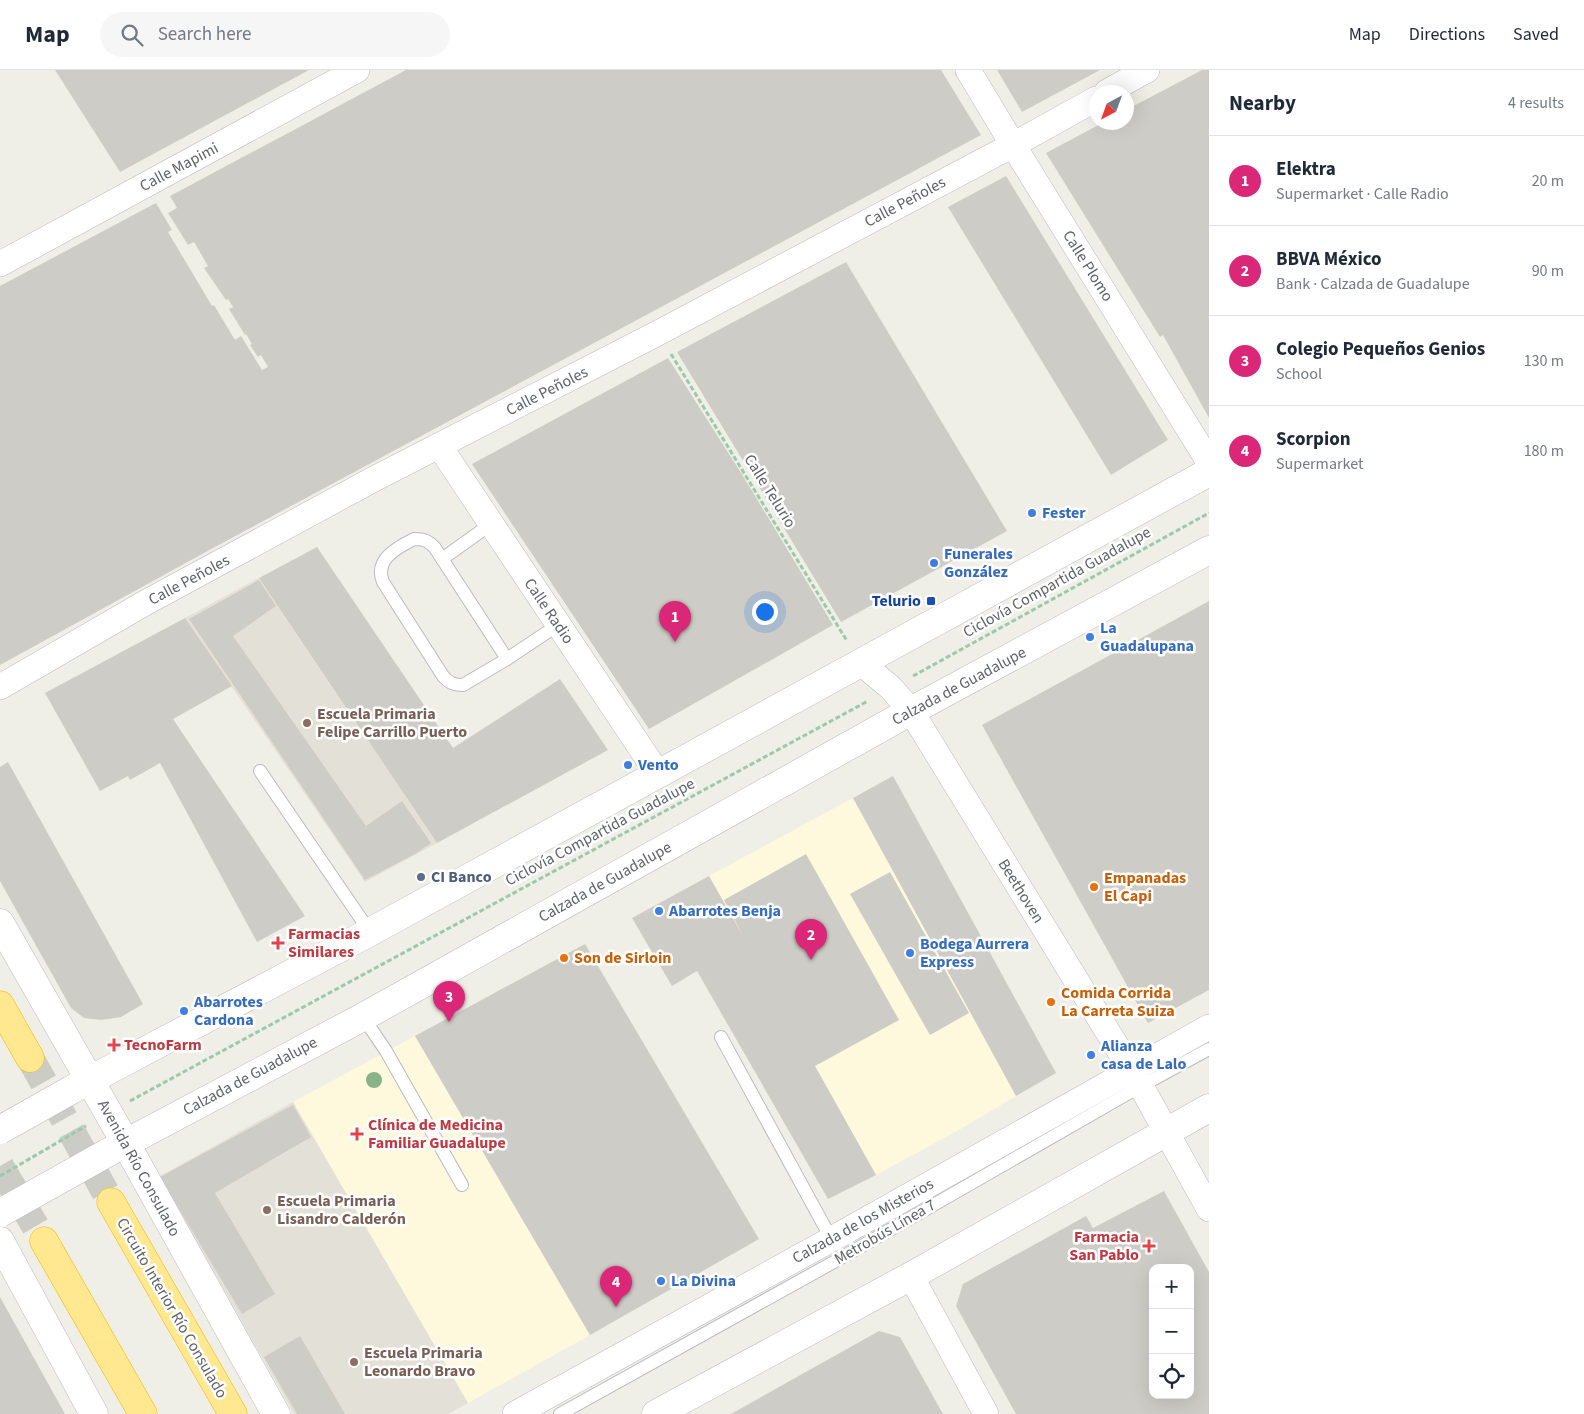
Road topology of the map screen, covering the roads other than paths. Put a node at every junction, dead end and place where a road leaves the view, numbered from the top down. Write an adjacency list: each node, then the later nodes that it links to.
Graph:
1 (357, 70): 7 (street, Calle Mapimi)
2 (968, 70): 6 (street, Calle Plomo)
3 (1148, 70): 4 (street)
4 (1120, 85)
5 (1089, 103): 6 (street, Calle Peñoles)
6 (1013, 145): 8 (street, Calle Peñoles); 9 (street, Calle Plomo)
7 (0, 264)
8 (440, 447): 11 (street, Calle Radio); 17 (street, Calle Peñoles)
9 (1209, 462)
10 (1209, 472): 16 (main road)
11 (491, 524): 13 (lane); 14 (street, Calle Radio)
12 (1209, 550): 18 (main road, Calzada de Guadalupe)
13 (442, 559): 15 (lane); 15 (lane)
14 (558, 625): 15 (lane); 20 (street, Calle Radio)
15 (508, 659)
16 (860, 662): 18 (street, Beethoven); 20 (main road)
17 (0, 688)
18 (911, 711): 24 (main road, Calzada de Guadalupe); 29 (street, Beethoven)
19 (260, 771): 22 (lane)
20 (658, 774): 22 (main road)
21 (0, 923): 30 (main road, Avenida Río Consulado)
22 (370, 932): 30 (main road)
23 (0, 1005): 28 (highway)
24 (363, 1017): 34 (main road, Calzada de Guadalupe); 35 (lane)
25 (1209, 1027): 29 (street, Calzada de los Misterios)
26 (721, 1036): 41 (lane)
27 (1209, 1049): 29 (lane)
28 (30, 1058)
29 (1136, 1078): 33 (street, Beethoven); 41 (street, Calzada de los Misterios)
30 (81, 1086): 32 (main road, bridge); 34 (main road, Avenida Río Consulado)
31 (1209, 1108): 33 (main road)
32 (0, 1130)
33 (1166, 1131): 37 (street, Beethoven); 42 (main road)
34 (116, 1147): 38 (main road, Calzada de Guadalupe, bridge); 46 (main road, Avenida Río Consulado)
35 (462, 1185)
36 (111, 1202): 45 (highway, Circuito Interior Río Consulado)
37 (1209, 1209)
38 (0, 1213)
39 (0, 1241): 43 (main road)
40 (44, 1241): 44 (highway)
41 (836, 1248): 47 (street, Calzada de los Misterios); 48 (lane, Metrobús Línea 7)
42 (911, 1276): 49 (main road); 50 (street)
43 (94, 1414)
44 (143, 1414)
45 (233, 1414)
46 (276, 1414)
47 (515, 1414)
48 (560, 1414)
49 (656, 1414)
50 (986, 1414)

